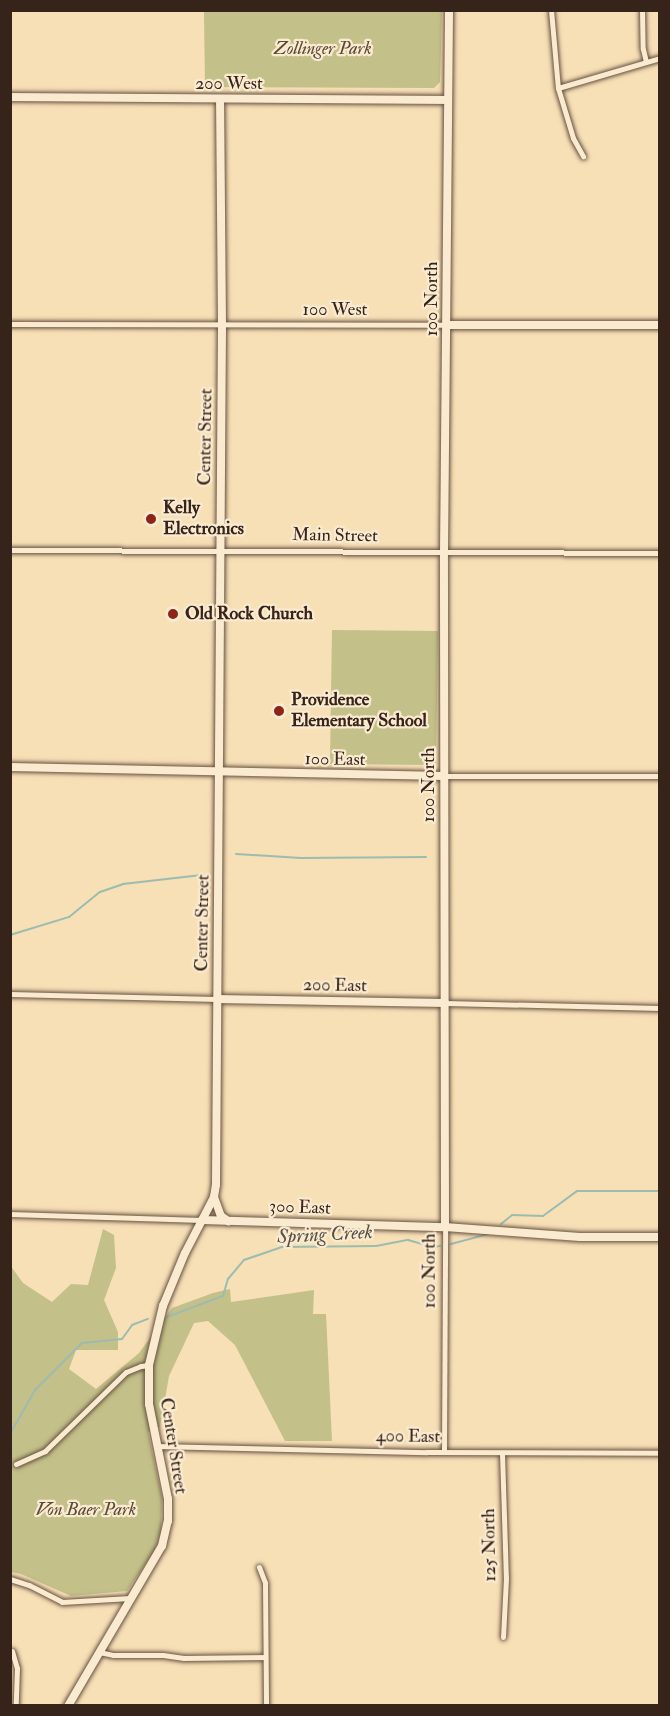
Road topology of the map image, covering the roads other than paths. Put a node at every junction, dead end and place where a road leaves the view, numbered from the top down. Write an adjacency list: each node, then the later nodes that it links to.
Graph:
1 (449, 10): 9 (street, 100 North)
2 (551, 10): 6 (street)
3 (642, 10): 5 (street)
4 (660, 58): 5 (street)
5 (646, 62): 6 (street)
6 (558, 88): 10 (street)
7 (10, 97): 8 (street, 200 West)
8 (220, 99): 9 (street, 200 West); 12 (street, Center Street)
9 (448, 100): 13 (street, 100 North)
10 (583, 156)
11 (10, 324): 12 (street, 100 West)
12 (222, 325): 13 (street, 100 West); 15 (street, Center Street)
13 (447, 325): 14 (street, 100 West); 18 (street, 100 North)
14 (660, 325)
15 (220, 549): 16 (street, Main Street); 18 (street, Main Street); 20 (street, Center Street)
16 (10, 550)
17 (660, 553): 18 (street, Main Street)
18 (444, 554): 21 (street, 100 North)
19 (10, 767): 20 (street, 100 East)
20 (220, 773): 21 (street, 100 East); 24 (street, Center Street)
21 (444, 776): 22 (street, 100 East); 25 (street, 100 North)
22 (660, 776)
23 (10, 994): 24 (street, 200 East)
24 (217, 999): 25 (street, 200 East); 27 (street, Center Street)
25 (445, 1003): 26 (street, 200 East); 31 (street, 100 North)
26 (660, 1008)
27 (214, 1197): 29 (street, Center Street); 30 (street)
28 (10, 1214): 29 (street, 300 East)
29 (202, 1220): 30 (street, 300 East); 33 (street, Center Street)
30 (228, 1221): 31 (street, 300 East)
31 (445, 1227): 32 (street, 300 East); 35 (street, 100 North)
32 (660, 1237)
33 (149, 1365): 34 (street, Center Street); 38 (street)
34 (156, 1446): 35 (street, 400 East); 41 (street, Center Street)
35 (444, 1452): 36 (street, 400 East)
36 (502, 1453): 37 (street, 400 East); 42 (street, 125 North)
37 (660, 1453)
38 (16, 1464)
39 (259, 1567): 45 (street)
40 (10, 1579): 41 (street)
41 (130, 1598): 44 (street, Center Street)
42 (503, 1637)
43 (12, 1651): 46 (street)
44 (99, 1652): 45 (street); 47 (street, Center Street)
45 (265, 1657): 48 (street)
46 (16, 1706)
47 (68, 1706)
48 (266, 1706)

